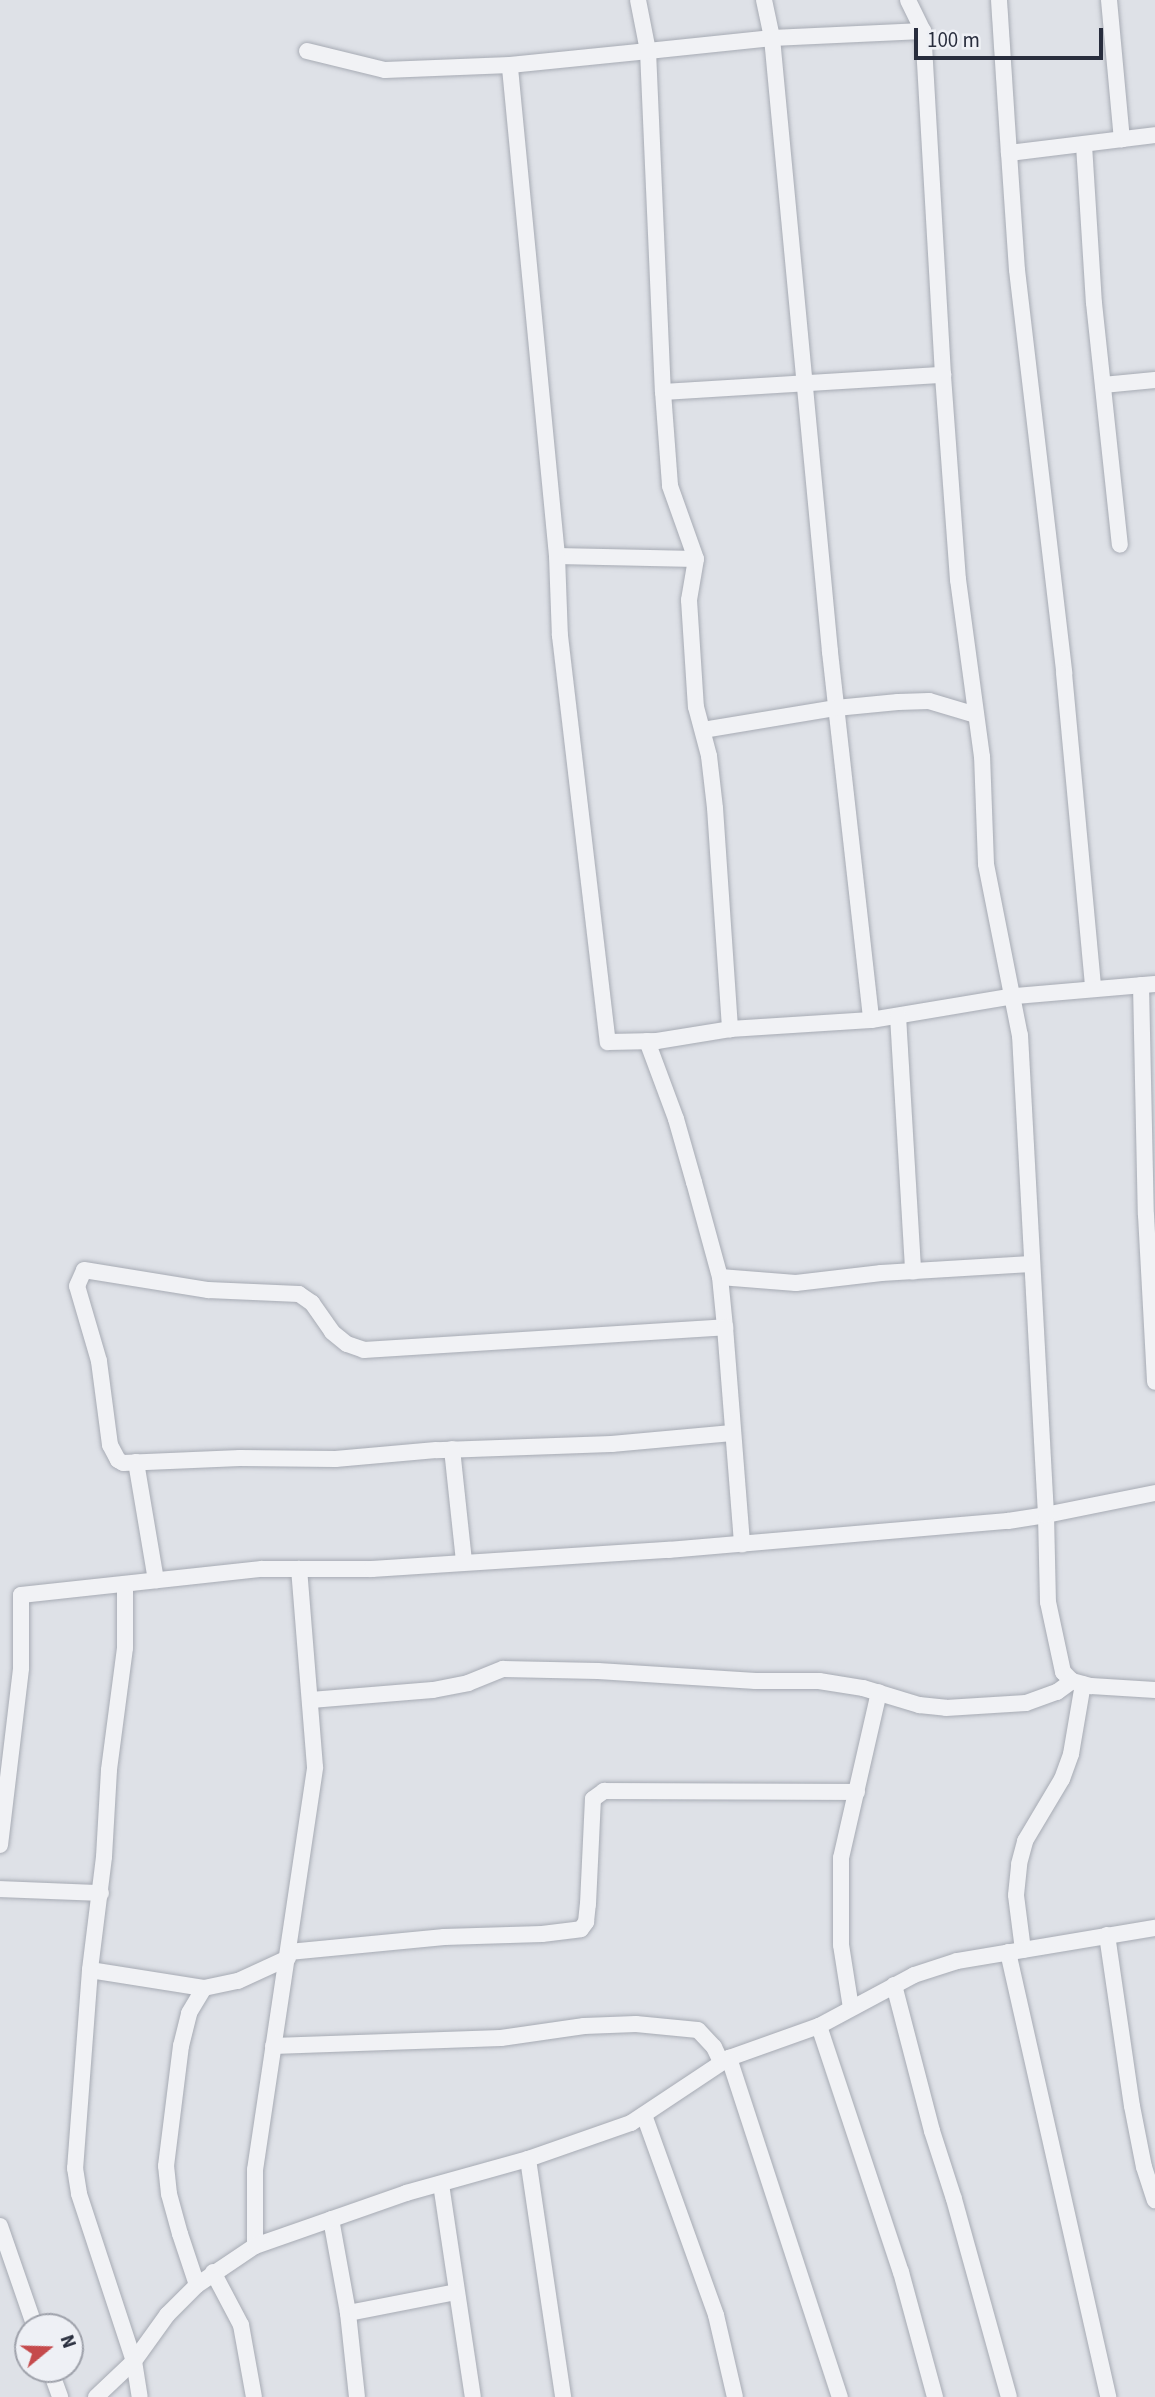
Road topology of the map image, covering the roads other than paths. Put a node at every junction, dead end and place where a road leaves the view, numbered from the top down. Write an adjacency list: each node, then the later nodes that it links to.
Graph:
1 (639, 0): 9 (street)
2 (764, 0): 7 (street)
3 (908, 0): 6 (street)
4 (999, 0): 14 (street)
5 (1109, 0): 12 (street)
6 (923, 32): 7 (street); 15 (street)
7 (772, 38): 9 (street); 17 (street)
8 (307, 51): 10 (street)
9 (648, 51): 10 (street); 19 (street)
10 (510, 65): 21 (street)
11 (1155, 135): 12 (street)
12 (1122, 139): 13 (street)
13 (1084, 145): 14 (street); 18 (street)
14 (1009, 153): 27 (street)
15 (943, 375): 17 (street); 24 (street)
16 (1155, 380): 18 (street)
17 (806, 384): 19 (street); 23 (street)
18 (1103, 385): 20 (street)
19 (663, 392): 22 (street)
20 (1120, 545)
21 (557, 556): 22 (street); 32 (street)
22 (696, 559): 25 (street)
23 (836, 708): 24 (street); 25 (street); 30 (street)
24 (976, 715): 28 (street)
25 (702, 730): 31 (street)
26 (1148, 984): 27 (street); 37 (street)
27 (1093, 988): 28 (street)
28 (1015, 996): 29 (street); 33 (street)
29 (898, 1016): 30 (street); 34 (street)
30 (871, 1020): 31 (street)
31 (730, 1029): 32 (street)
32 (647, 1041): 35 (street)
33 (1031, 1265): 34 (street); 42 (street)
34 (913, 1272): 35 (street)
35 (720, 1277): 36 (street)
36 (725, 1327): 38 (street); 40 (street)
37 (1155, 1382)
38 (732, 1433): 39 (street); 43 (street)
39 (452, 1449): 40 (street); 44 (street)
40 (136, 1462): 46 (street)
41 (1155, 1493): 42 (street)
42 (1046, 1515): 43 (street); 48 (street)
43 (743, 1544): 44 (street)
44 (464, 1561): 45 (street)
45 (299, 1569): 46 (street); 51 (street)
46 (156, 1580): 47 (street)
47 (125, 1584): 53 (street); 55 (street)
48 (1078, 1683): 49 (street); 50 (street); 58 (street)
49 (1155, 1690)
50 (879, 1692): 51 (street); 52 (street)
51 (311, 1700): 59 (street)
52 (857, 1792): 59 (street); 63 (street)
53 (0, 1845)
54 (0, 1889): 55 (street)
55 (101, 1893): 60 (street)
56 (1155, 1928): 57 (street)
57 (1107, 1935): 58 (street); 70 (street)
58 (1016, 1951): 61 (street); 90 (street)
59 (288, 1955): 62 (street); 65 (street)
60 (90, 1970): 62 (street); 79 (street)
61 (894, 1985): 63 (street); 89 (street)
62 (204, 1988): 75 (street)
63 (851, 2008): 64 (street)
64 (819, 2026): 66 (street); 88 (street)
65 (273, 2046): 66 (street); 73 (street)
66 (725, 2060): 67 (street); 87 (street)
67 (644, 2115): 68 (street); 86 (street)
68 (528, 2159): 69 (street); 85 (street)
69 (441, 2184): 71 (street); 76 (street)
70 (1155, 2200)
71 (331, 2218): 73 (street); 78 (street)
72 (0, 2226): 77 (street)
73 (255, 2246): 74 (street)
74 (214, 2272): 75 (street); 82 (street)
75 (197, 2285): 79 (street)
76 (456, 2292): 78 (street); 84 (street)
77 (30, 2313)
78 (348, 2313): 83 (street)
79 (134, 2361): 80 (street); 81 (street)
80 (96, 2397)
81 (140, 2397)
82 (254, 2397)
83 (358, 2397)
84 (473, 2397)
85 (563, 2397)
86 (735, 2397)
87 (840, 2397)
88 (935, 2397)
89 (1009, 2397)
90 (1108, 2397)

